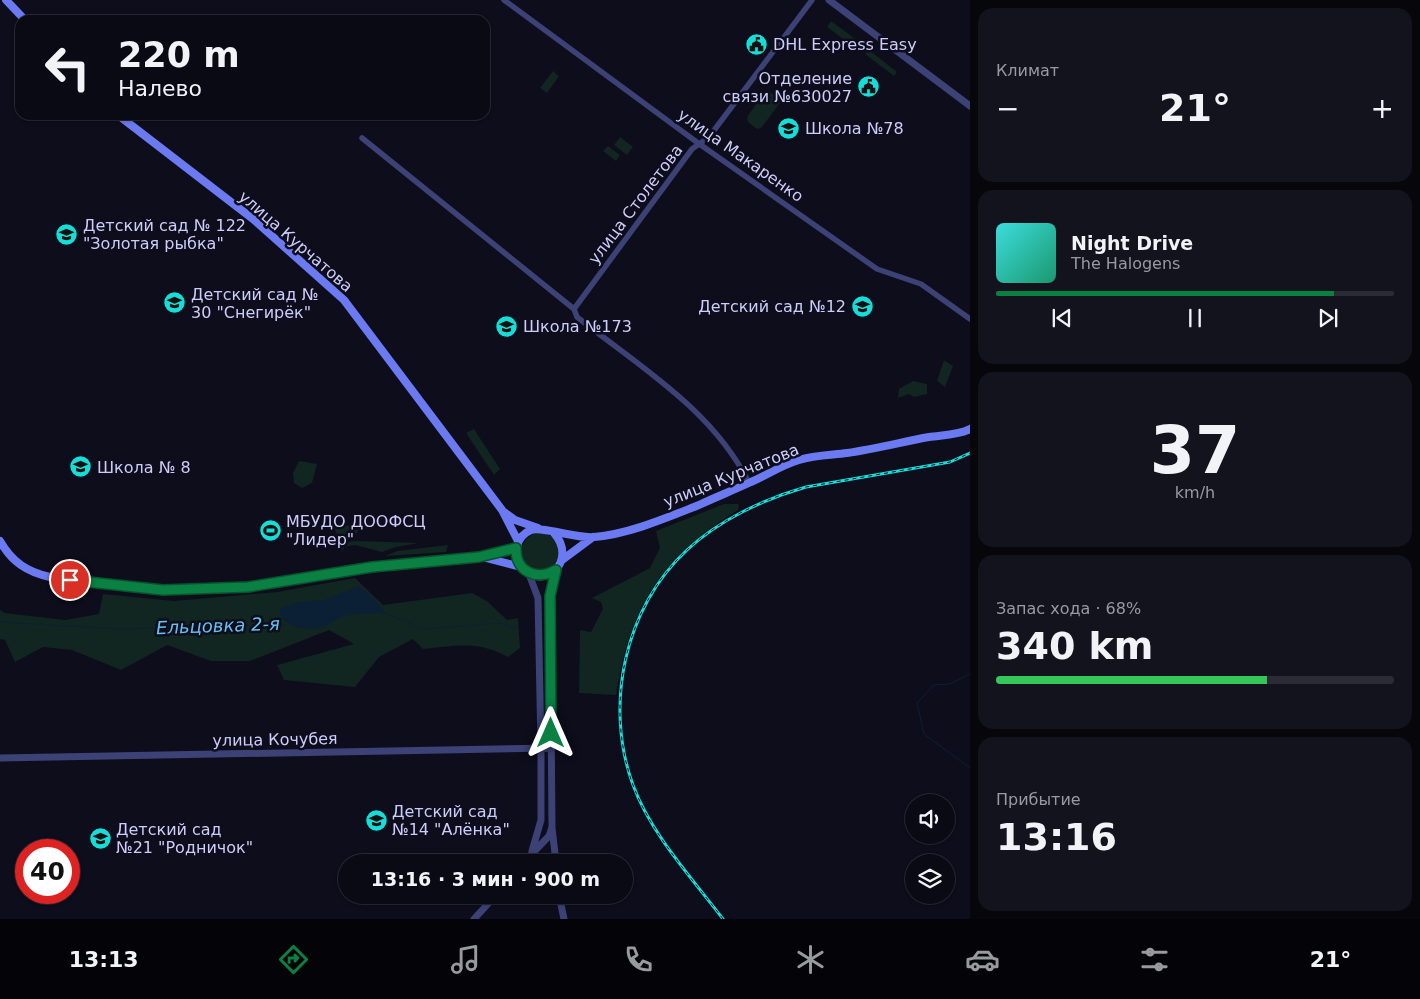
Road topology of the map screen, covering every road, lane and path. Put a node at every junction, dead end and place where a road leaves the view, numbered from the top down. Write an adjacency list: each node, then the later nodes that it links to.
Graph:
1 (6, 0): 5 (main road)
2 (504, 0): 9 (street, улица Макаренко)
3 (812, 0): 9 (street, улица Столетова)
4 (829, 0): 6 (street)
5 (20, 15)
6 (970, 106)
7 (125, 120): 14 (main road, улица Курчатова)
8 (362, 138): 10 (street)
9 (698, 143): 10 (street, улица Столетова); 11 (street, улица Макаренко)
10 (574, 309): 13 (street)
11 (970, 319)
12 (970, 429): 13 (main road, улица Курчатова)
13 (749, 483): 17 (main road, улица Курчатова)
14 (502, 510): 15 (main road); 19 (main road)
15 (540, 528): 16 (main road); 19 (main road)
16 (554, 533): 17 (main road, улица Курчатова); 21 (main road)
17 (593, 538): 21 (main road, улица Курчатова)
18 (0, 541): 20 (main road)
19 (517, 545): 20 (main road); 22 (main road)
20 (479, 557): 22 (main road)
21 (562, 560): 23 (main road)
22 (521, 566): 24 (main road)
23 (556, 570): 24 (main road); 26 (street)
24 (529, 574): 25 (street)
25 (542, 748): 26 (street, улица Кочубея); 27 (street, улица Кочубея); 29 (street)
26 (551, 748): 28 (street)
27 (0, 758)
28 (552, 827): 29 (street); 30 (street)
29 (531, 854)
30 (555, 854)
31 (488, 904): 33 (street)
32 (561, 904): 34 (street)
33 (474, 919)
34 (564, 919)

